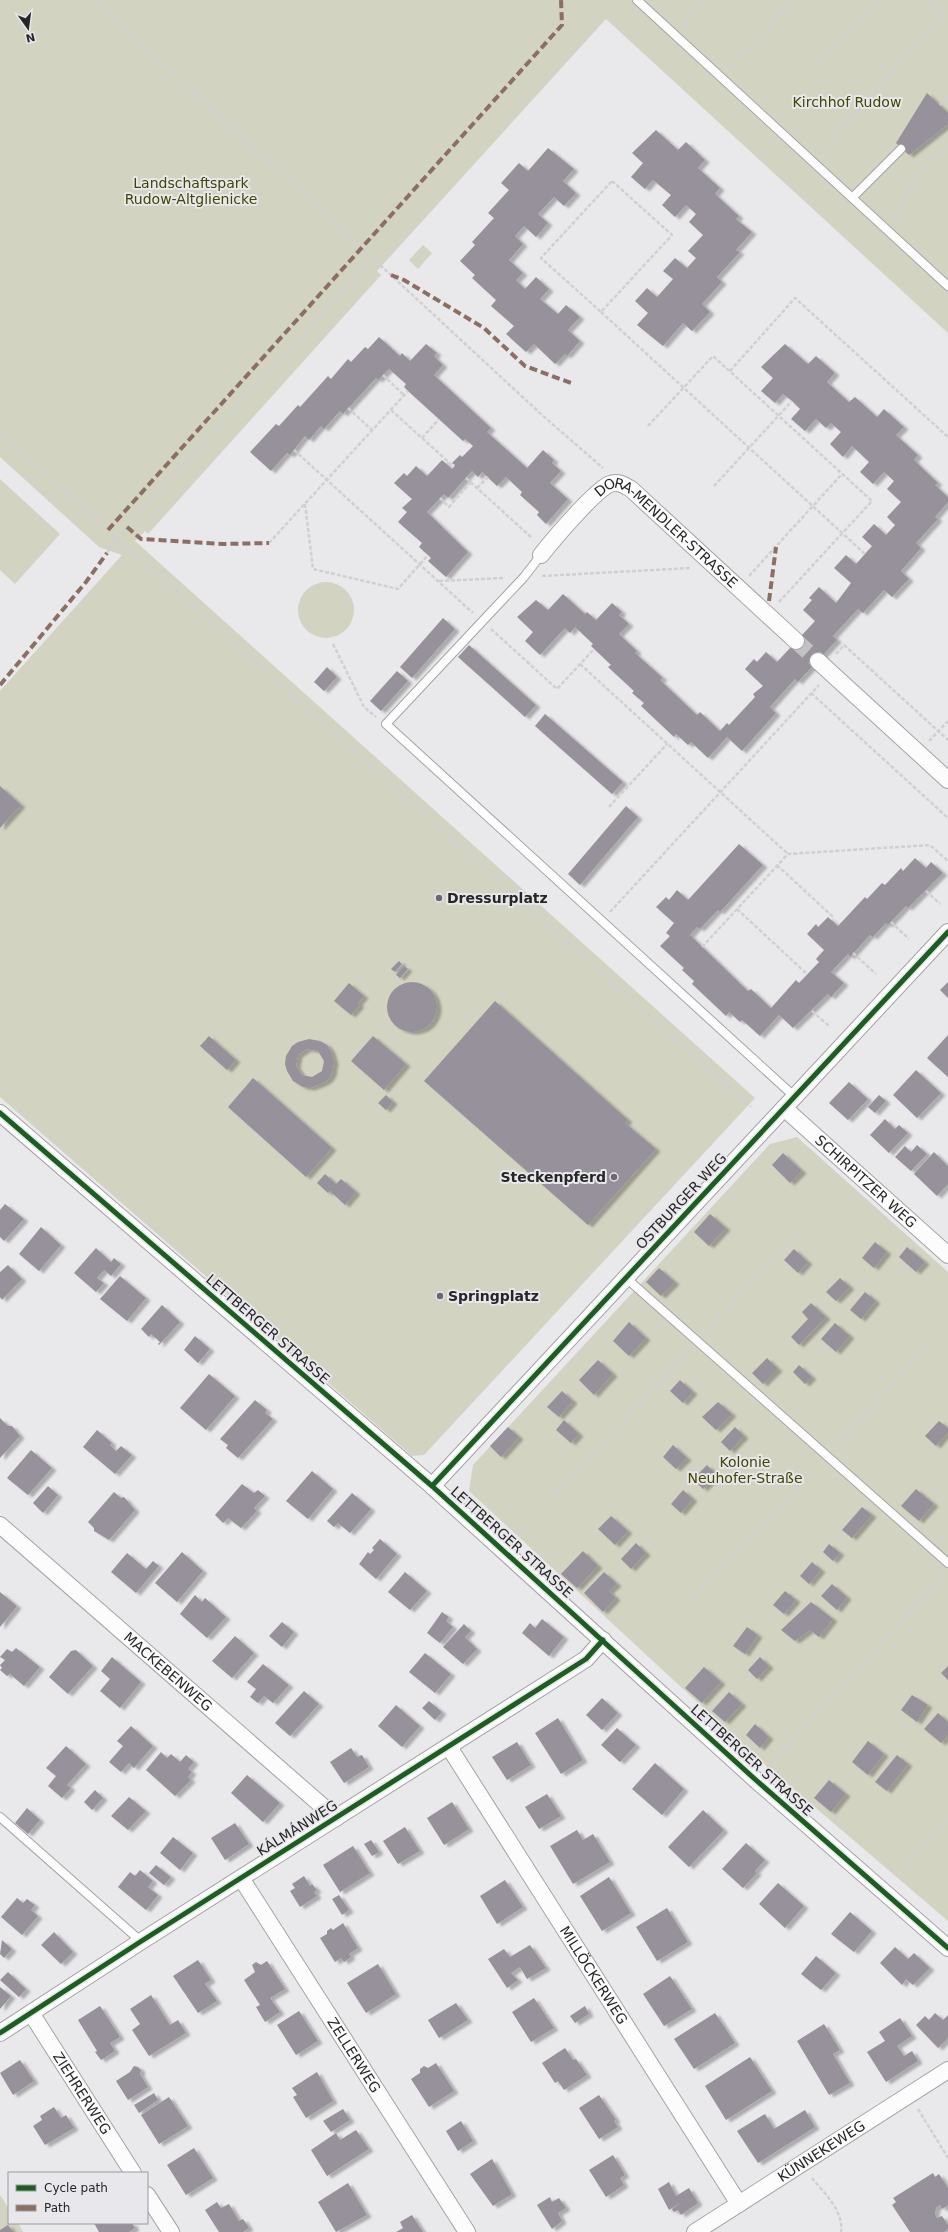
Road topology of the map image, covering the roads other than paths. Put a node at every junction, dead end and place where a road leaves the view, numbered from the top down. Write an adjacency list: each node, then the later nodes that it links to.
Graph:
1 (637, 0): 3 (lane)
2 (901, 148): 3 (lane)
3 (852, 198): 4 (lane)
4 (948, 286)
5 (543, 552): 6 (street, DORA-MENDLER-STRASSE); 10 (lane)
6 (796, 641)
7 (824, 666): 8 (street)
8 (948, 780)
9 (948, 932): 10 (street, OSTBURGER WEG)
10 (789, 1103): 12 (street, SCHIRPITZER WEG); 13 (street, OSTBURGER WEG)
11 (0, 1113): 14 (street, LETTBERGER STRASSE)
12 (948, 1255)
13 (626, 1278): 14 (street, OSTBURGER WEG); 16 (lane)
14 (432, 1486): 17 (street, LETTBERGER STRASSE)
15 (0, 1525): 20 (street, MACKEBENWEG)
16 (948, 1563)
17 (603, 1640): 18 (street, KÁLMÁNWEG); 23 (street, LETTBERGER STRASSE)
18 (449, 1747): 20 (street, KÁLMÁNWEG); 29 (street, MILLÖCKERWEG)
19 (0, 1817): 22 (lane)
20 (336, 1818): 21 (street, KÁLMÁNWEG)
21 (241, 1878): 22 (street, KÁLMÁNWEG); 31 (street, ZELLERWEG)
22 (140, 1942): 24 (street, KÁLMÁNWEG)
23 (948, 1948)
24 (31, 2013): 25 (street, KÁLMÁNWEG); 27 (street, ZIEHRERWEG)
25 (0, 2032)
26 (948, 2070): 29 (street, KÜNNEKEWEG)
27 (132, 2172)
28 (148, 2197): 30 (street)
29 (739, 2204): 32 (street, KÜNNEKEWEG)
30 (170, 2232)
31 (467, 2232)
32 (695, 2232)

